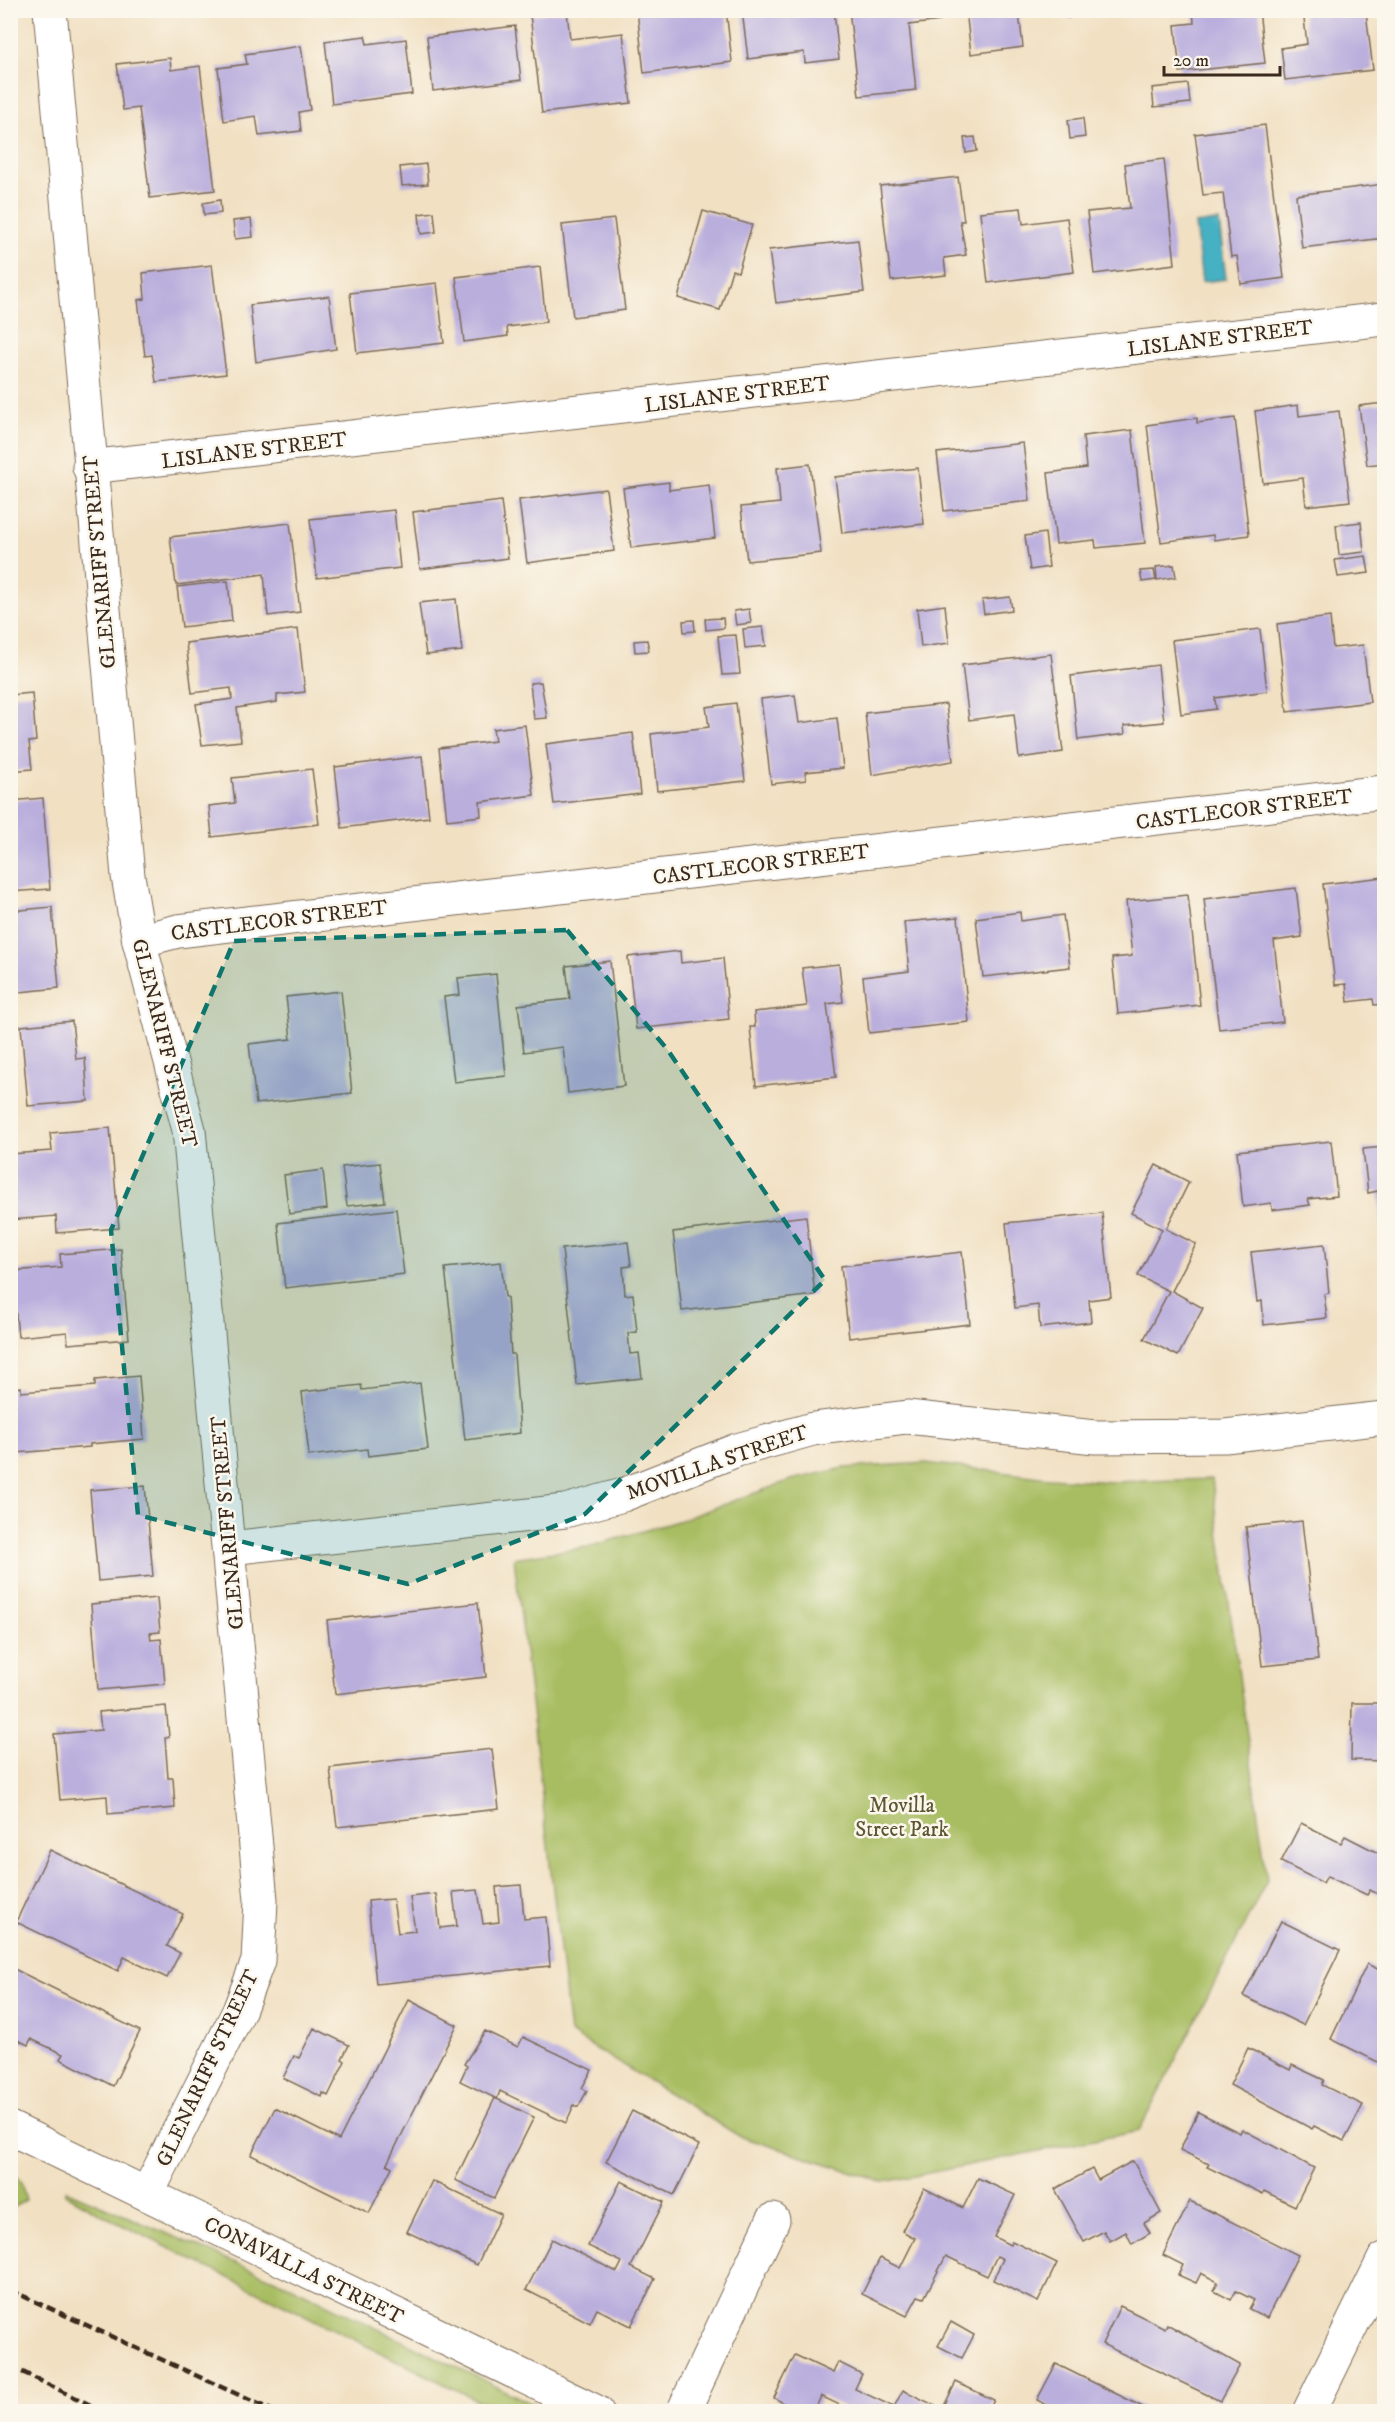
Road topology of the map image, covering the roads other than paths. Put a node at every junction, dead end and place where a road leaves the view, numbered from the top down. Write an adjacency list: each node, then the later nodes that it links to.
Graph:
1 (50, 10): 3 (street, GLENARIFF STREET)
2 (1384, 319): 3 (street, LISLANE STREET)
3 (89, 467): 5 (street, GLENARIFF STREET)
4 (1384, 792): 5 (street, CASTLECOR STREET)
5 (139, 941): 7 (street, GLENARIFF STREET)
6 (1384, 1418): 7 (street, MOVILLA STREET)
7 (230, 1548): 9 (street, GLENARIFF STREET)
8 (10, 2128): 9 (street, CONAVALLA STREET)
9 (147, 2194): 12 (street, CONAVALLA STREET)
10 (773, 2220): 13 (street)
11 (1384, 2259): 14 (street)
12 (597, 2412)
13 (683, 2412)
14 (1309, 2412)

